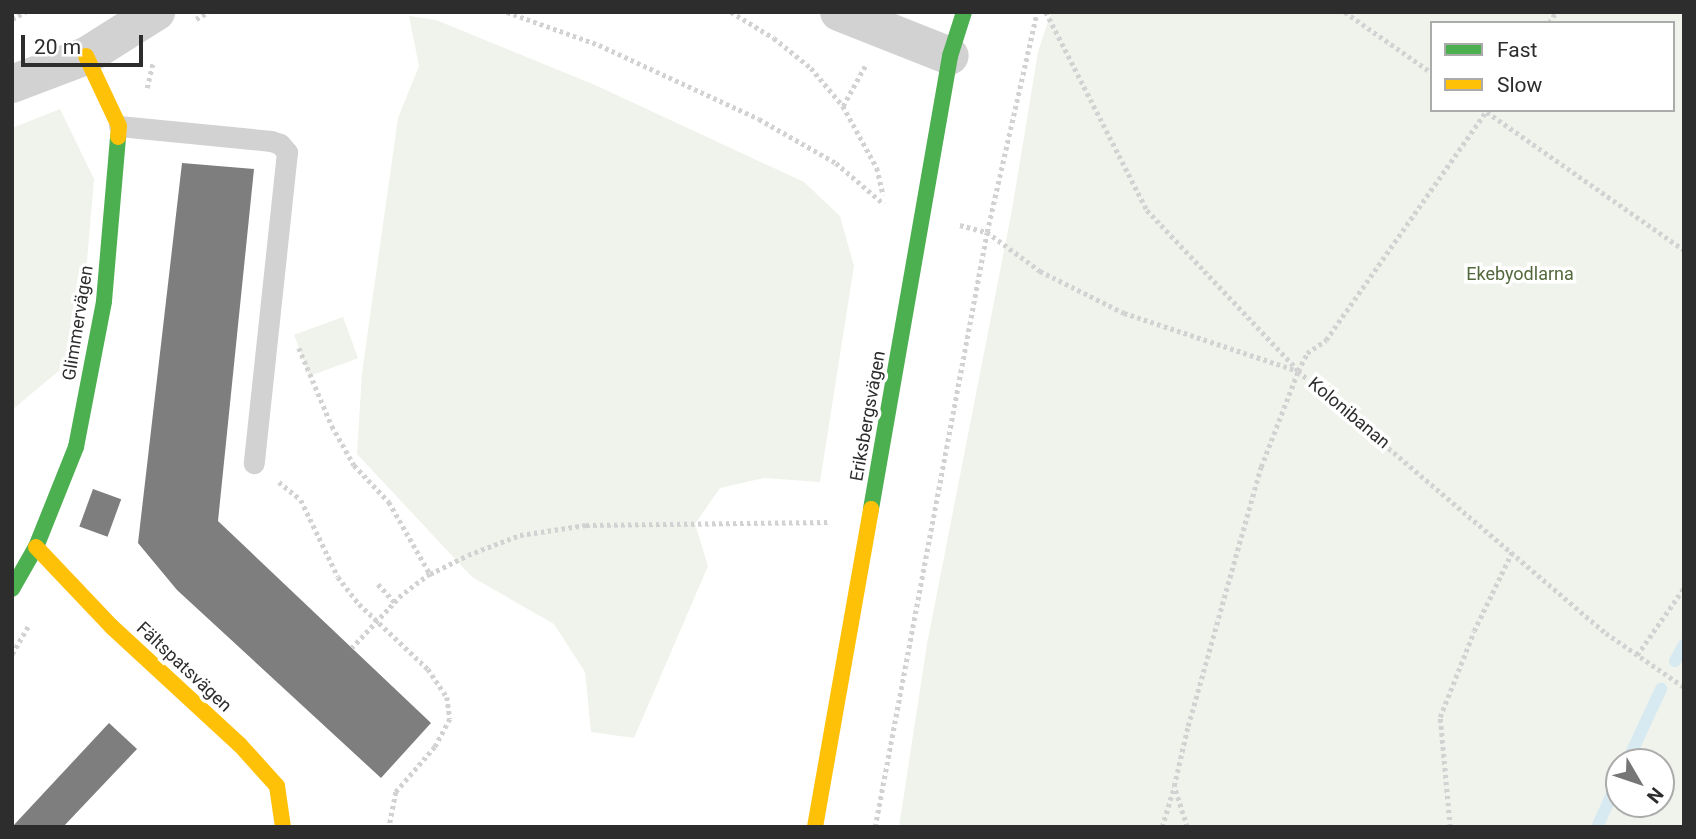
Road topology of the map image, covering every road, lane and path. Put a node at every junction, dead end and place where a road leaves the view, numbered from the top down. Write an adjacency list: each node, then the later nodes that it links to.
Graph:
1 (25, 12): 10 (path)
2 (156, 12): 11 (street)
3 (507, 12): 18 (path)
4 (731, 12): 18 (path)
5 (839, 12): 12 (street)
6 (964, 12): 12 (street, Eriksbergsvägen)
7 (1037, 12): 21 (path)
8 (1046, 12): 24 (path)
9 (1345, 12): 13 (path)
10 (12, 19)
11 (86, 56): 14 (street); 17 (street)
12 (950, 56): 19 (street, Eriksbergsvägen)
13 (1430, 72)
14 (12, 84)
15 (1485, 112): 24 (path)
16 (1487, 112): 22 (path)
17 (119, 126): 23 (lane); 27 (street, Glimmervägen)
18 (885, 204): 20 (path)
19 (923, 215): 21 (path, Kolonibanan); 41 (street, Eriksbergsvägen)
20 (886, 216)
21 (987, 232): 24 (path, Kolonibanan); 42 (path)
22 (1684, 250)
23 (268, 334): 25 (lane); 29 (path)
24 (1298, 371): 28 (path, Kolonibanan); 38 (path)
25 (254, 463): 34 (path)
26 (838, 522): 29 (path)
27 (36, 547): 32 (street, Glimmervägen); 39 (street, Fältspatsvägen)
28 (1512, 552): 36 (path, Kolonibanan); 45 (path)
29 (430, 574): 33 (path)
30 (378, 584): 33 (path)
31 (1684, 588): 36 (path)
32 (12, 589)
33 (396, 603): 34 (path)
34 (379, 623): 35 (path); 40 (path)
35 (352, 648)
36 (1637, 654): 37 (path, Kolonibanan)
37 (1684, 688)
38 (1174, 786): 43 (path); 44 (path)
39 (283, 827)
40 (390, 827)
41 (815, 827)
42 (875, 827)
43 (1162, 827)
44 (1187, 827)
45 (1450, 827)

